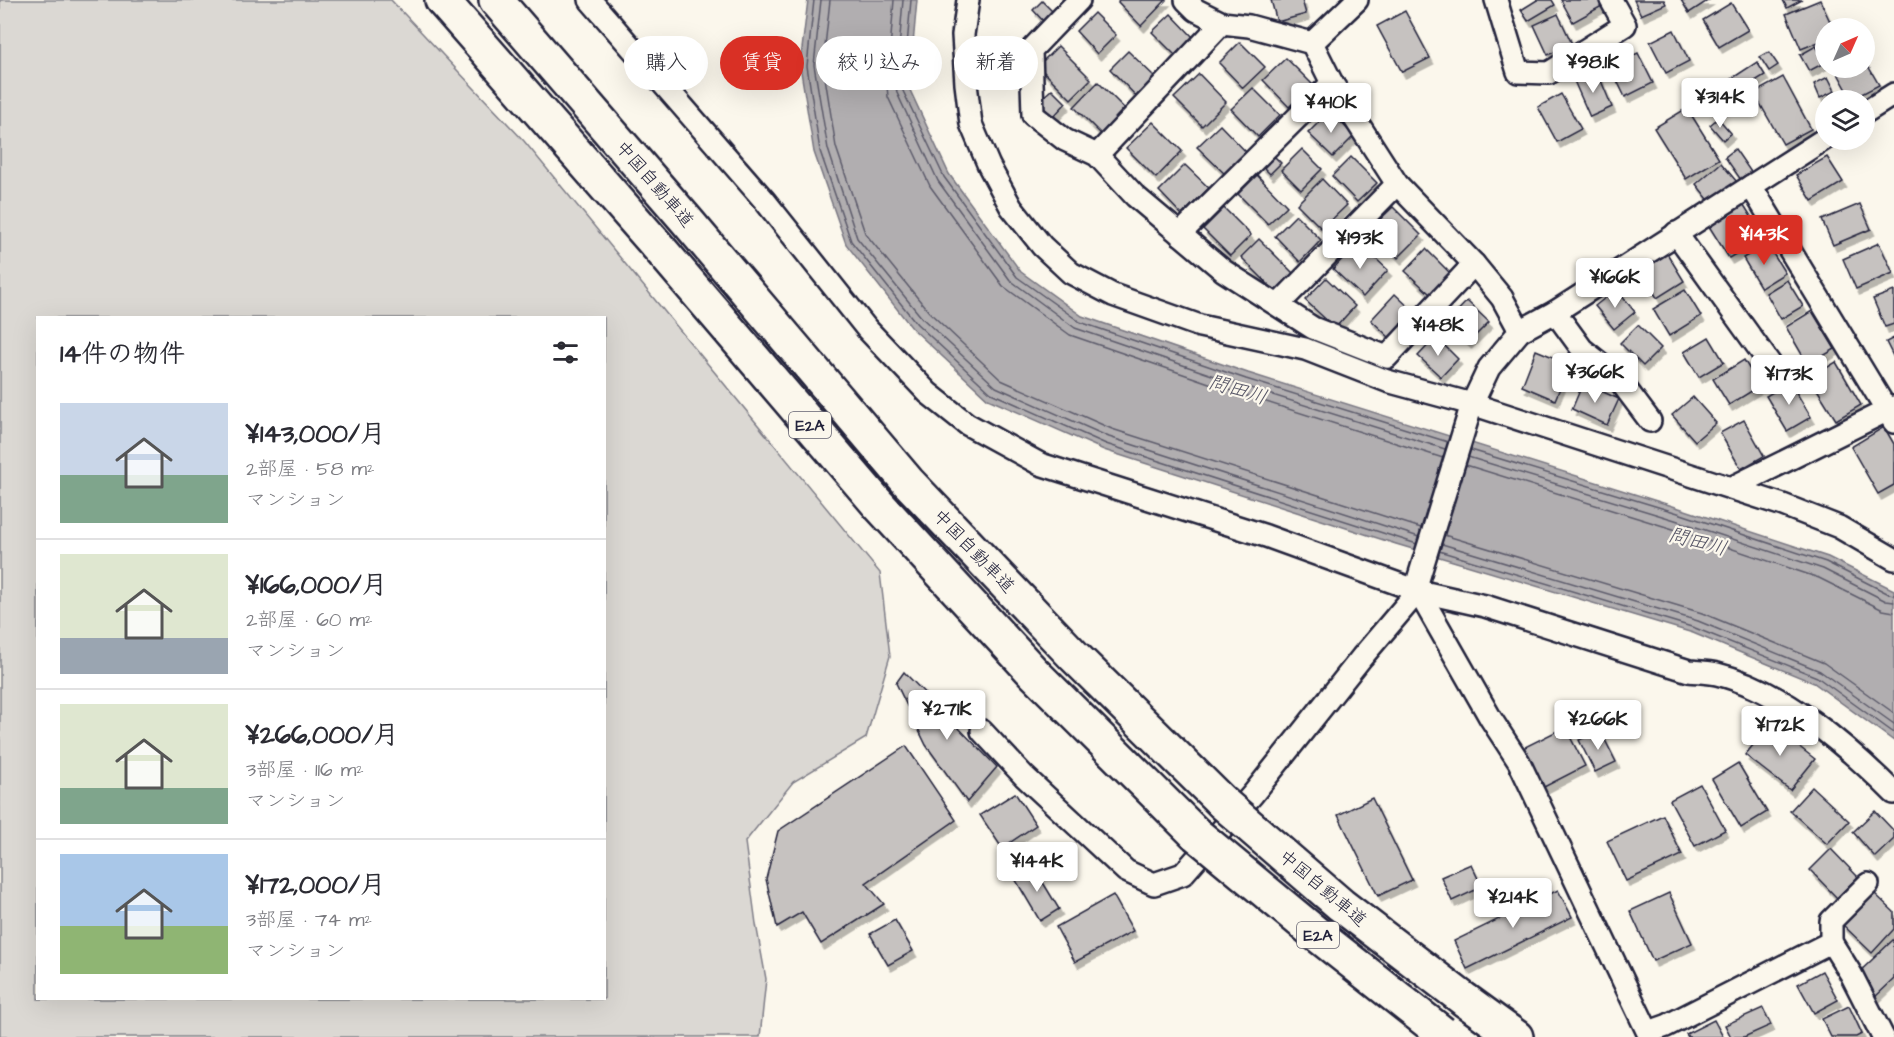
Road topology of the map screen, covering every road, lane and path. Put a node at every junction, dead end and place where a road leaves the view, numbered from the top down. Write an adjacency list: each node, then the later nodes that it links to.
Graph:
1 (442, 0): 37 (highway, 中国自動車道 / E2A, bridge)
2 (496, 0): 38 (highway, 中国自動車道 / E2A, bridge)
3 (590, 0): 31 (street)
4 (968, 0): 26 (street)
5 (1080, 0): 16 (street)
6 (1186, 0): 10 (street)
7 (1357, 0): 11 (street)
8 (1611, 0): 9 (street)
9 (1502, 2)
10 (1222, 22): 11 (street); 16 (street)
11 (1312, 43): 12 (street)
12 (1332, 83): 17 (street); 20 (street)
13 (1894, 94): 14 (street)
14 (1875, 106)
15 (1815, 145): 18 (street)
16 (1096, 155): 20 (street)
17 (1397, 184): 21 (street); 22 (street)
18 (1751, 186): 19 (street); 27 (street)
19 (1676, 232): 23 (street); 25 (street)
20 (1180, 234): 22 (street)
21 (1474, 264): 22 (street); 24 (street)
22 (1278, 305)
23 (1555, 312): 24 (street); 28 (street)
24 (1520, 331): 26 (street)
25 (1773, 368)
26 (1470, 409): 29 (street); 31 (street)
27 (1892, 413): 29 (street)
28 (1650, 422)
29 (1733, 487): 30 (street)
30 (1894, 559)
31 (1418, 586): 32 (street); 33 (street); 36 (street)
32 (982, 731)
33 (1894, 794)
34 (1868, 884): 35 (street)
35 (1831, 942): 36 (street); 39 (street)
36 (1649, 1034)
37 (1445, 1035)
38 (1516, 1037)
39 (1883, 1037)

